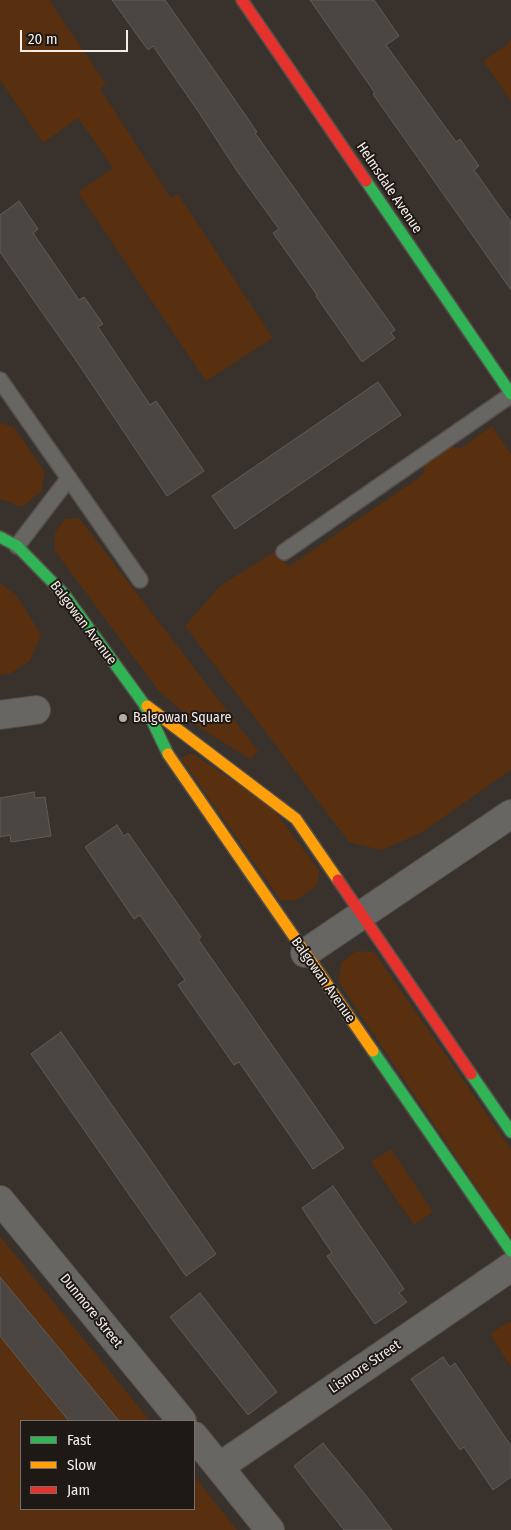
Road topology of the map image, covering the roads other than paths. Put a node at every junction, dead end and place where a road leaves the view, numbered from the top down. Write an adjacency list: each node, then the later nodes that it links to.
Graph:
1 (242, 0): 3 (street, Helmsdale Avenue)
2 (0, 380): 4 (lane)
3 (511, 394): 7 (lane)
4 (69, 478): 6 (lane); 8 (lane)
5 (0, 538): 6 (street, Balgowan Avenue)
6 (17, 546): 9 (street, Balgowan Avenue)
7 (284, 552)
8 (140, 580)
9 (144, 704): 13 (street, Balgowan Avenue); 14 (street, Balgowan Avenue)
10 (36, 710): 11 (street)
11 (0, 715)
12 (511, 814): 13 (street)
13 (362, 915): 14 (street); 15 (street, Balgowan Avenue)
14 (305, 953): 17 (street, Balgowan Avenue)
15 (511, 1132)
16 (0, 1200): 19 (street, Dunmore Street)
17 (511, 1251)
18 (511, 1268): 21 (street, Lismore Street)
19 (181, 1420)
20 (195, 1437): 21 (street)
21 (220, 1467): 22 (street)
22 (270, 1530)

